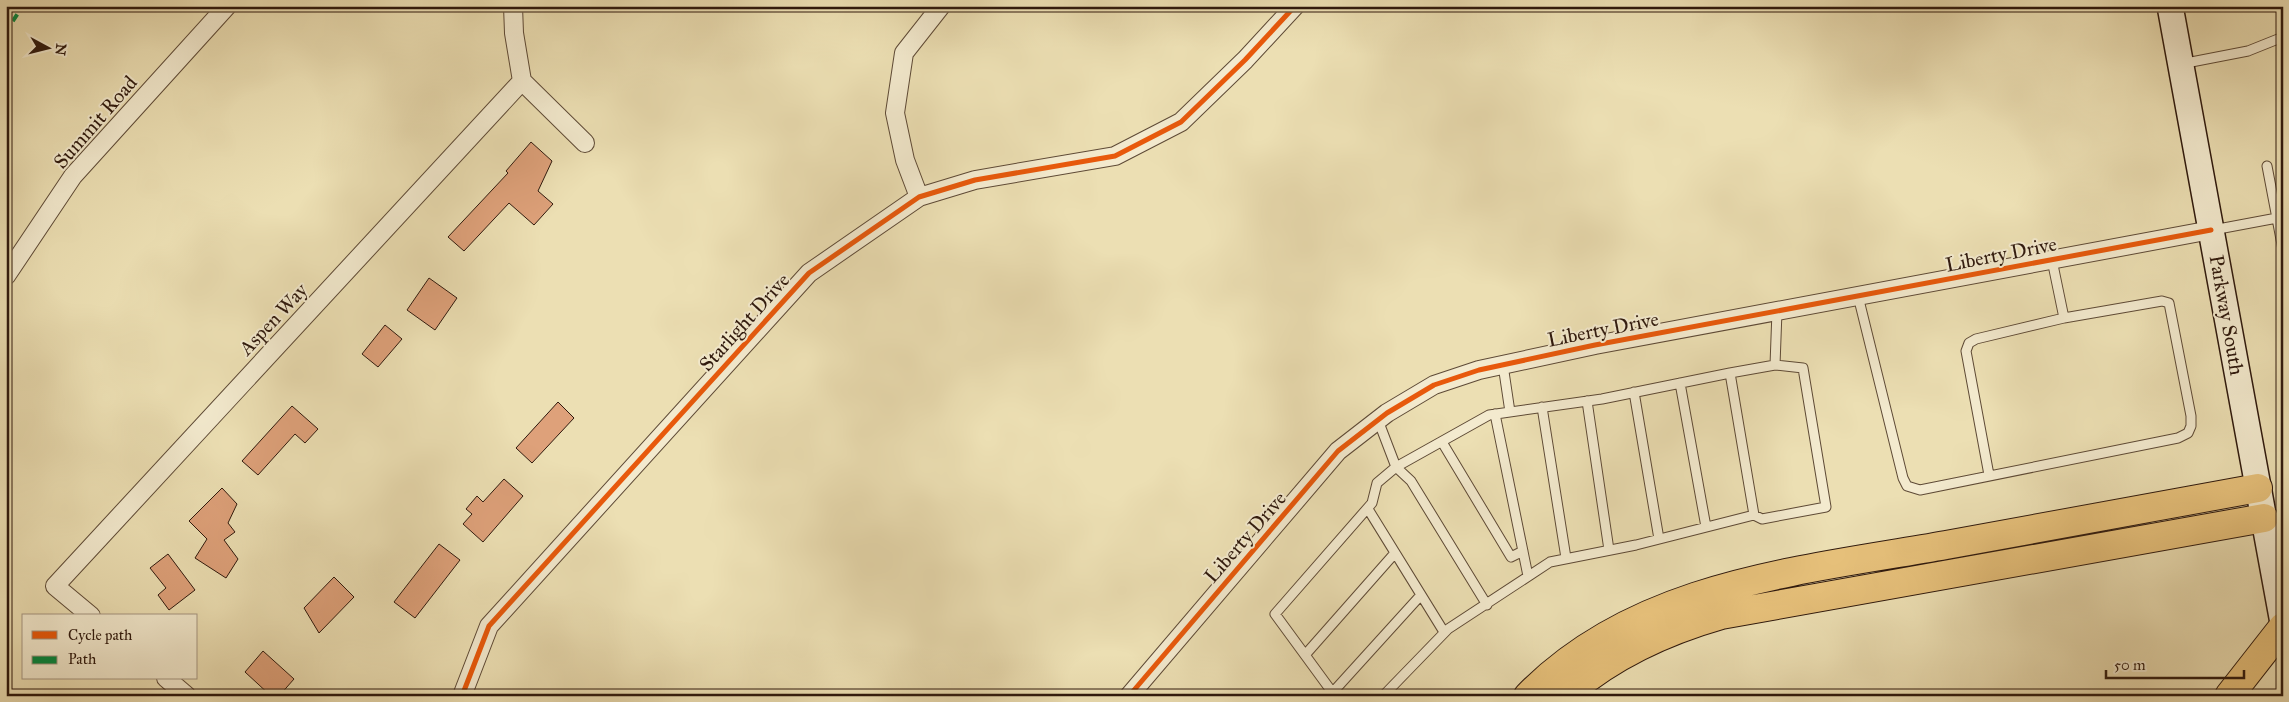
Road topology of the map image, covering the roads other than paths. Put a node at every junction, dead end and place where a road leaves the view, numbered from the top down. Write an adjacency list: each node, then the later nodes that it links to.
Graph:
1 (227, 6): 16 (street, Summit Road)
2 (513, 6): 8 (street)
3 (941, 6): 11 (street)
4 (1296, 6): 11 (street, Starlight Drive)
5 (2170, 6): 7 (main road, Parkway South)
6 (2283, 37): 7 (lane)
7 (2181, 64): 13 (main road, Parkway South)
8 (522, 81): 9 (street); 46 (street, Aspen Way)
9 (585, 143)
10 (2266, 166): 12 (lane)
11 (919, 196): 54 (street, Starlight Drive)
12 (2277, 218): 13 (lane); 14 (lane)
13 (2211, 230): 15 (street, Liberty Drive); 33 (main road, Parkway South)
14 (2283, 250)
15 (2052, 260): 17 (street, Liberty Drive); 19 (lane)
16 (6, 276)
17 (1858, 296): 18 (street, Liberty Drive); 32 (lane)
18 (1777, 311): 20 (street, Liberty Drive); 21 (lane)
19 (2064, 318): 32 (lane); 32 (lane)
20 (1503, 365): 27 (lane); 29 (street, Liberty Drive)
21 (1775, 365): 22 (lane); 35 (lane)
22 (1730, 373): 23 (lane); 35 (lane)
23 (1680, 383): 24 (lane); 37 (lane)
24 (1634, 392): 25 (lane); 38 (lane)
25 (1587, 401): 26 (lane); 39 (lane)
26 (1542, 407): 27 (lane); 42 (lane)
27 (1510, 412): 28 (lane)
28 (1495, 414): 30 (lane); 40 (lane)
29 (1378, 420): 31 (lane); 55 (street, Liberty Drive)
30 (1442, 442): 31 (lane); 40 (lane)
31 (1396, 467): 34 (lane); 45 (lane)
32 (1989, 475)
33 (2258, 488): 36 (main road, Parkway South); 57 (highway)
34 (1368, 509): 41 (lane); 49 (lane)
35 (1754, 515): 37 (lane)
36 (2264, 518): 47 (main road, Parkway South); 58 (highway)
37 (1706, 527): 38 (lane)
38 (1659, 539): 39 (lane)
39 (1609, 550): 42 (lane)
40 (1523, 551): 43 (lane)
41 (1395, 553): 44 (lane); 49 (lane)
42 (1566, 558): 43 (lane)
43 (1528, 576): 45 (lane)
44 (1421, 594): 48 (lane); 51 (lane)
45 (1487, 605): 48 (lane)
46 (89, 614)
47 (2283, 625): 52 (highway)
48 (1444, 632): 56 (lane)
49 (1305, 655): 51 (lane)
50 (168, 680): 53 (street)
51 (1334, 694)
52 (2230, 694)
53 (187, 696)
54 (462, 696)
55 (1129, 696)
56 (1383, 696)
57 (1528, 696)
58 (1565, 696)

